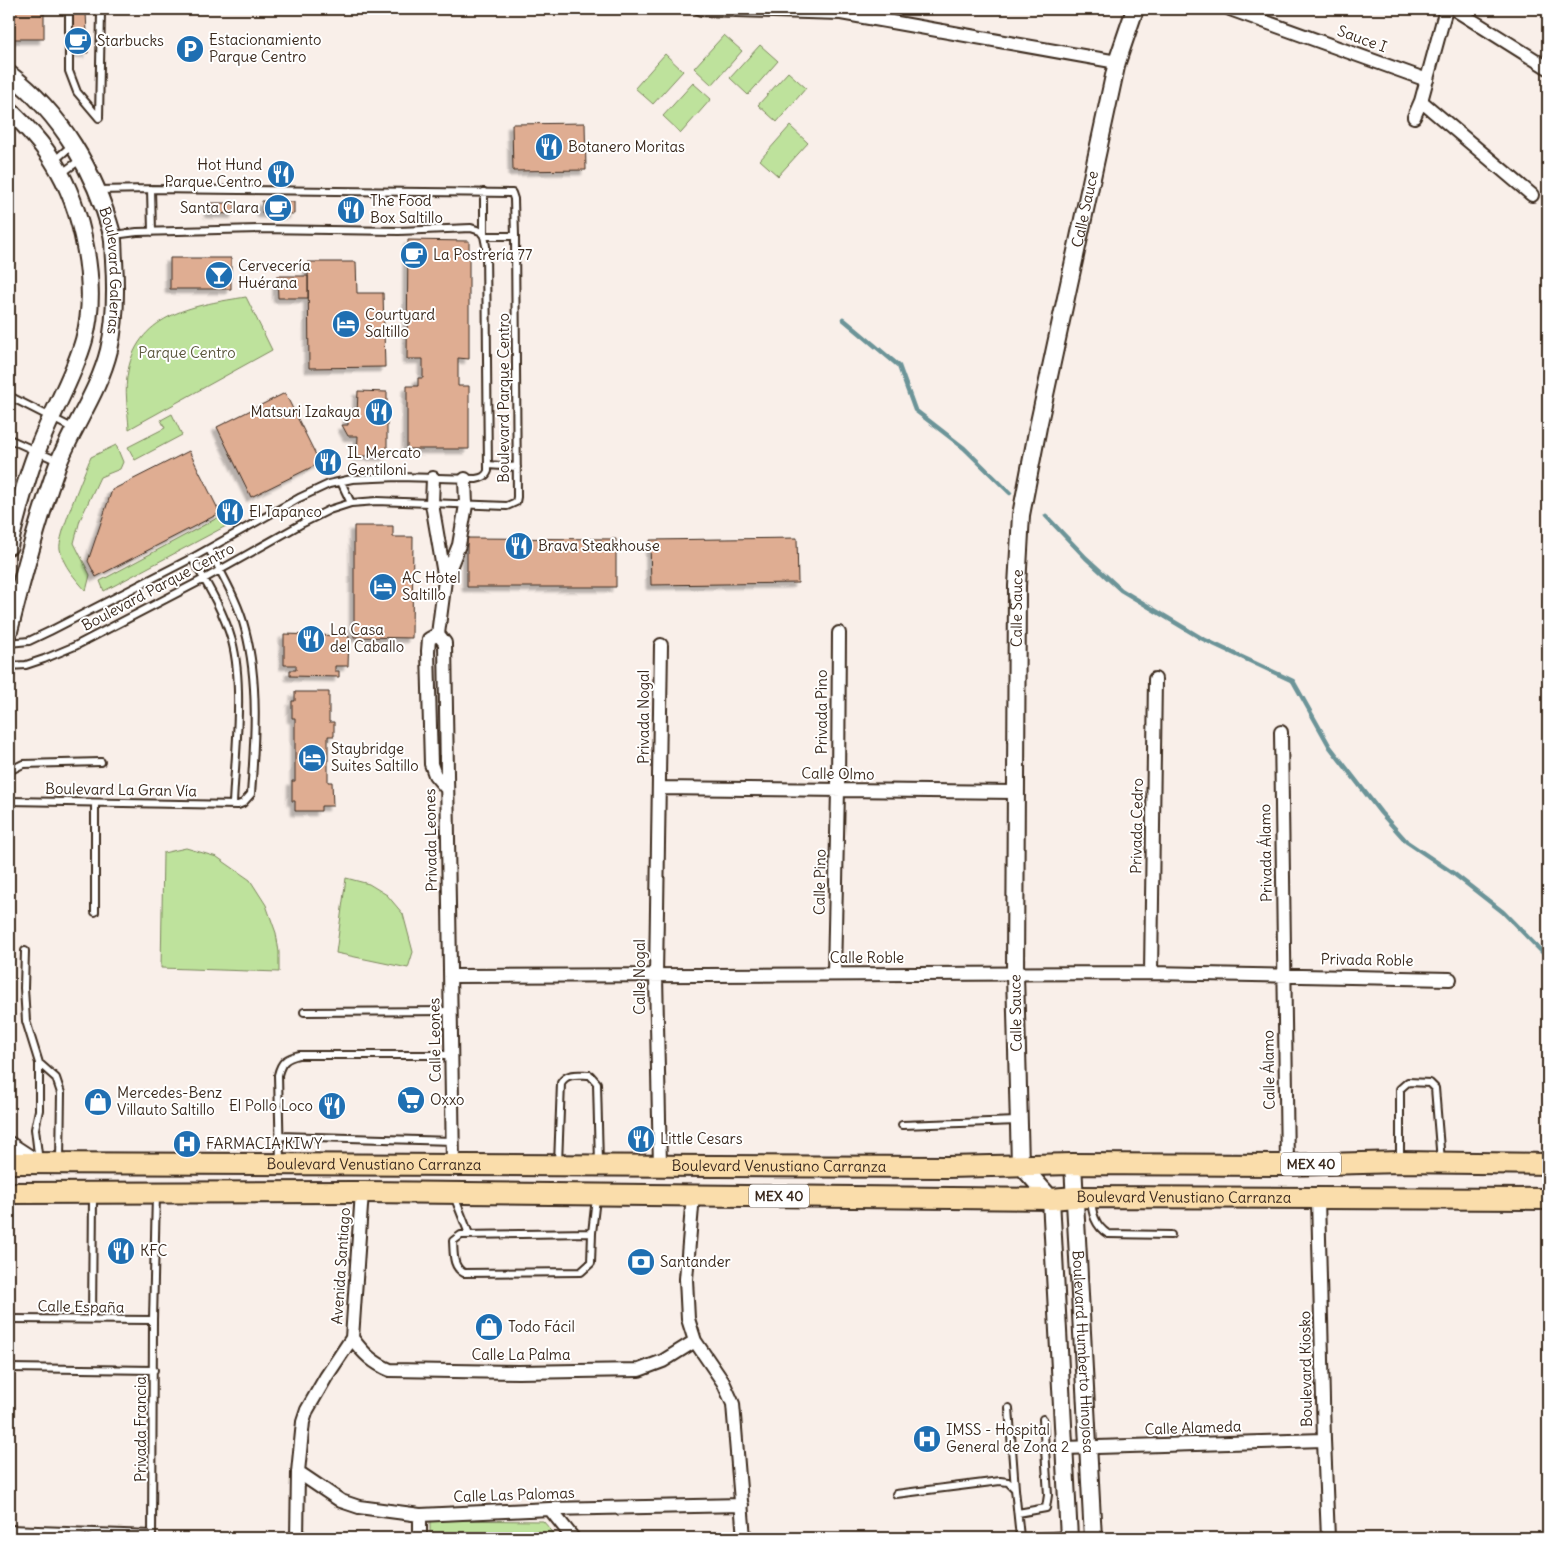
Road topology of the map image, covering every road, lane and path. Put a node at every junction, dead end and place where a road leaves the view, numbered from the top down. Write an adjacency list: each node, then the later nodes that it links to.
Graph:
1 (69, 9): 2 (lane)
2 (99, 9)
3 (701, 9): 8 (street)
4 (1135, 9): 9 (street, Calle Sauce)
5 (1230, 9): 12 (street, Sauce I)
6 (1446, 9): 12 (street)
7 (1454, 9): 10 (street)
8 (842, 11): 9 (street)
9 (1118, 62): 62 (street, Calle Sauce)
10 (1548, 68)
11 (9, 74): 16 (street, Boulevard Galerías)
12 (1427, 80): 13 (street)
13 (1421, 101): 15 (street); 22 (street)
14 (9, 110): 18 (street, Boulevard Galerías)
15 (1414, 117)
16 (73, 144): 17 (street, Boulevard Galerías); 18 (lane)
17 (82, 158): 18 (lane); 20 (street, Boulevard Galerías)
18 (57, 168): 27 (street, Boulevard Galerías)
19 (151, 189): 20 (lane, Boulevard Parque Centro); 21 (lane, Boulevard Parque Centro); 23 (lane)
20 (97, 190): 24 (street, Boulevard Galerías)
21 (484, 192): 25 (lane, Boulevard Parque Centro); 26 (lane, Boulevard Parque Centro)
22 (1532, 195)
23 (152, 232): 24 (lane); 25 (lane)
24 (112, 235): 28 (street, Boulevard Galerías)
25 (484, 236): 26 (lane); 35 (lane, Boulevard Parque Centro)
26 (515, 236): 36 (lane, Boulevard Parque Centro)
27 (72, 377): 28 (street); 30 (street, Boulevard Galerías)
28 (98, 380): 31 (street, Boulevard Galerías)
29 (9, 396): 30 (lane)
30 (51, 418): 31 (lane); 33 (street, Boulevard Galerías)
31 (75, 430): 34 (street, Boulevard Galerías)
32 (9, 439): 33 (lane)
33 (37, 451): 34 (lane); 43 (street, Boulevard Galerías)
34 (59, 462): 49 (street, Boulevard Galerías)
35 (488, 465): 36 (lane); 38 (lane, Boulevard Parque Centro)
36 (517, 467): 42 (lane, Boulevard Parque Centro)
37 (433, 478): 38 (lane, Boulevard Parque Centro); 39 (lane, Boulevard Parque Centro); 41 (street)
38 (465, 479): 42 (street)
39 (341, 482): 40 (lane); 44 (lane, Boulevard Parque Centro)
40 (351, 503): 41 (lane, Boulevard Parque Centro); 46 (lane, Boulevard Parque Centro)
41 (432, 504): 42 (lane, Boulevard Parque Centro); 48 (street)
42 (466, 505): 48 (street)
43 (9, 546)
44 (208, 549): 45 (lane, Boulevard Parque Centro); 46 (lane)
45 (192, 558): 47 (lane); 52 (lane, Boulevard Parque Centro)
46 (219, 569): 47 (lane, Boulevard Parque Centro); 65 (lane)
47 (204, 579): 54 (lane, Boulevard Parque Centro); 65 (lane)
48 (445, 580): 51 (street)
49 (9, 631)
50 (839, 633): 61 (street, Privada Pino)
51 (442, 639): 60 (street, Privada Leones); 60 (street)
52 (9, 643)
53 (661, 645): 59 (street, Privada Nogal)
54 (9, 666)
55 (1154, 679): 68 (street, Privada Cedro)
56 (1281, 732): 71 (street, Privada Álamo)
57 (101, 762): 58 (lane)
58 (9, 771)
59 (660, 788): 61 (street, Calle Olmo); 73 (street, Calle Nogal)
60 (446, 789): 72 (street, Privada Leones)
61 (838, 790): 62 (street, Calle Olmo); 69 (street, Calle Pino)
62 (1015, 792): 70 (street, Calle Sauce)
63 (9, 801): 64 (lane, Boulevard La Gran Vía)
64 (95, 803): 65 (lane, Boulevard La Gran Vía); 66 (lane)
65 (233, 804)
66 (95, 912)
67 (25, 951): 78 (lane)
68 (1151, 973): 70 (street, Calle Roble); 71 (street, Calle Roble)
69 (834, 974): 70 (street, Calle Roble); 73 (street, Calle Roble)
70 (1015, 974): 79 (street, Calle Sauce)
71 (1284, 974): 74 (street, Privada Roble); 96 (street, Calle Álamo)
72 (450, 976): 73 (street, Calle Roble); 76 (street, Calle Leones)
73 (656, 976): 97 (street, Calle Nogal)
74 (1450, 979)
75 (304, 1012): 76 (lane)
76 (450, 1012): 77 (street, Calle Leones)
77 (451, 1055): 81 (lane); 82 (street, Calle Leones)
78 (39, 1063): 84 (lane); 88 (lane)
79 (1018, 1121): 80 (lane); 90 (street, Calle Sauce)
80 (902, 1125)
81 (280, 1136): 82 (lane); 89 (lane)
82 (453, 1141): 93 (street, Calle Leones)
83 (9, 1146): 84 (street)
84 (37, 1162): 87 (main road, Boulevard Venustiano Carranza / MEX 40); 88 (main road, Boulevard Venustiano Carranza / MEX 40)
85 (1400, 1162): 86 (main road, Boulevard Venustiano Carranza / MEX 40); 86 (lane); 96 (main road, Boulevard Venustiano Carranza / MEX 40)
86 (1441, 1162): 92 (main road, Boulevard Venustiano Carranza / MEX 40)
87 (9, 1163)
88 (60, 1163): 89 (main road, Boulevard Venustiano Carranza / MEX 40)
89 (280, 1164): 93 (main road, Boulevard Venustiano Carranza / MEX 40)
90 (1020, 1164): 91 (main road, Boulevard Venustiano Carranza / MEX 40); 97 (main road, Boulevard Venustiano Carranza / MEX 40); 107 (street)
91 (1073, 1164): 96 (main road, Boulevard Venustiano Carranza / MEX 40); 105 (street, Boulevard Humberto Hinojosa)
92 (1548, 1164)
93 (453, 1165): 94 (main road, Boulevard Venustiano Carranza / MEX 40)
94 (558, 1165): 95 (main road, Boulevard Venustiano Carranza / MEX 40); 95 (lane)
95 (599, 1165): 97 (main road, Boulevard Venustiano Carranza / MEX 40)
96 (1287, 1165)
97 (660, 1166)
98 (362, 1192): 100 (main road, Boulevard Venustiano Carranza / MEX 40); 101 (main road, Boulevard Venustiano Carranza / MEX 40); 117 (street, Avenida Santiago)
99 (93, 1193): 100 (main road, Boulevard Venustiano Carranza / MEX 40); 102 (main road, Boulevard Venustiano Carranza / MEX 40); 115 (lane)
100 (156, 1193): 116 (lane, Privada Francia)
101 (453, 1193): 103 (main road, Boulevard Venustiano Carranza / MEX 40); 110 (lane)
102 (9, 1194)
103 (596, 1195): 104 (main road, Boulevard Venustiano Carranza / MEX 40); 109 (lane)
104 (693, 1195): 107 (main road, Boulevard Venustiano Carranza / MEX 40); 118 (street)
105 (1083, 1198): 106 (main road, Boulevard Venustiano Carranza / MEX 40); 107 (main road, Boulevard Venustiano Carranza / MEX 40); 111 (lane); 113 (street, Boulevard Humberto Hinojosa)
106 (1318, 1198): 108 (main road, Boulevard Venustiano Carranza / MEX 40); 123 (street, Boulevard Kiosko)
107 (1051, 1199): 112 (street, Boulevard Humberto Hinojosa)
108 (1548, 1199)
109 (592, 1233): 110 (lane); 110 (lane)
110 (468, 1234)
111 (1171, 1235)
112 (1056, 1298): 113 (street); 124 (street, Boulevard Humberto Hinojosa)
113 (1080, 1298): 125 (street, Boulevard Humberto Hinojosa)
114 (9, 1319): 115 (lane, Calle España)
115 (92, 1320): 116 (lane, Calle España)
116 (153, 1320): 120 (lane, Privada Francia)
117 (352, 1338): 118 (street, Calle La Palma); 126 (street, Avenida Santiago)
118 (695, 1341): 129 (street)
119 (9, 1368): 120 (lane)
120 (154, 1370): 134 (lane, Privada Francia)
121 (1009, 1408): 127 (lane)
122 (1043, 1419): 131 (lane)
123 (1324, 1440): 125 (street, Calle Alameda); 142 (street, Boulevard Kiosko)
124 (1064, 1448): 125 (street, Calle Alameda); 135 (street, Boulevard Humberto Hinojosa)
125 (1087, 1448): 141 (street, Boulevard Humberto Hinojosa)
126 (298, 1472): 132 (street, Calle Las Palomas); 136 (street, Avenida Santiago)
127 (1015, 1489): 128 (lane); 131 (lane)
128 (896, 1494)
129 (742, 1505): 130 (street, Calle Las Palomas); 139 (street)
130 (550, 1509): 132 (street, Calle Las Palomas); 138 (street)
131 (1018, 1513): 140 (lane)
132 (420, 1515): 137 (street)
133 (9, 1529): 134 (lane)
134 (152, 1536)
135 (1069, 1536): 140 (lane)
136 (297, 1538)
137 (420, 1538)
138 (573, 1538)
139 (744, 1538)
140 (1020, 1538)
141 (1093, 1538)
142 (1328, 1538)

